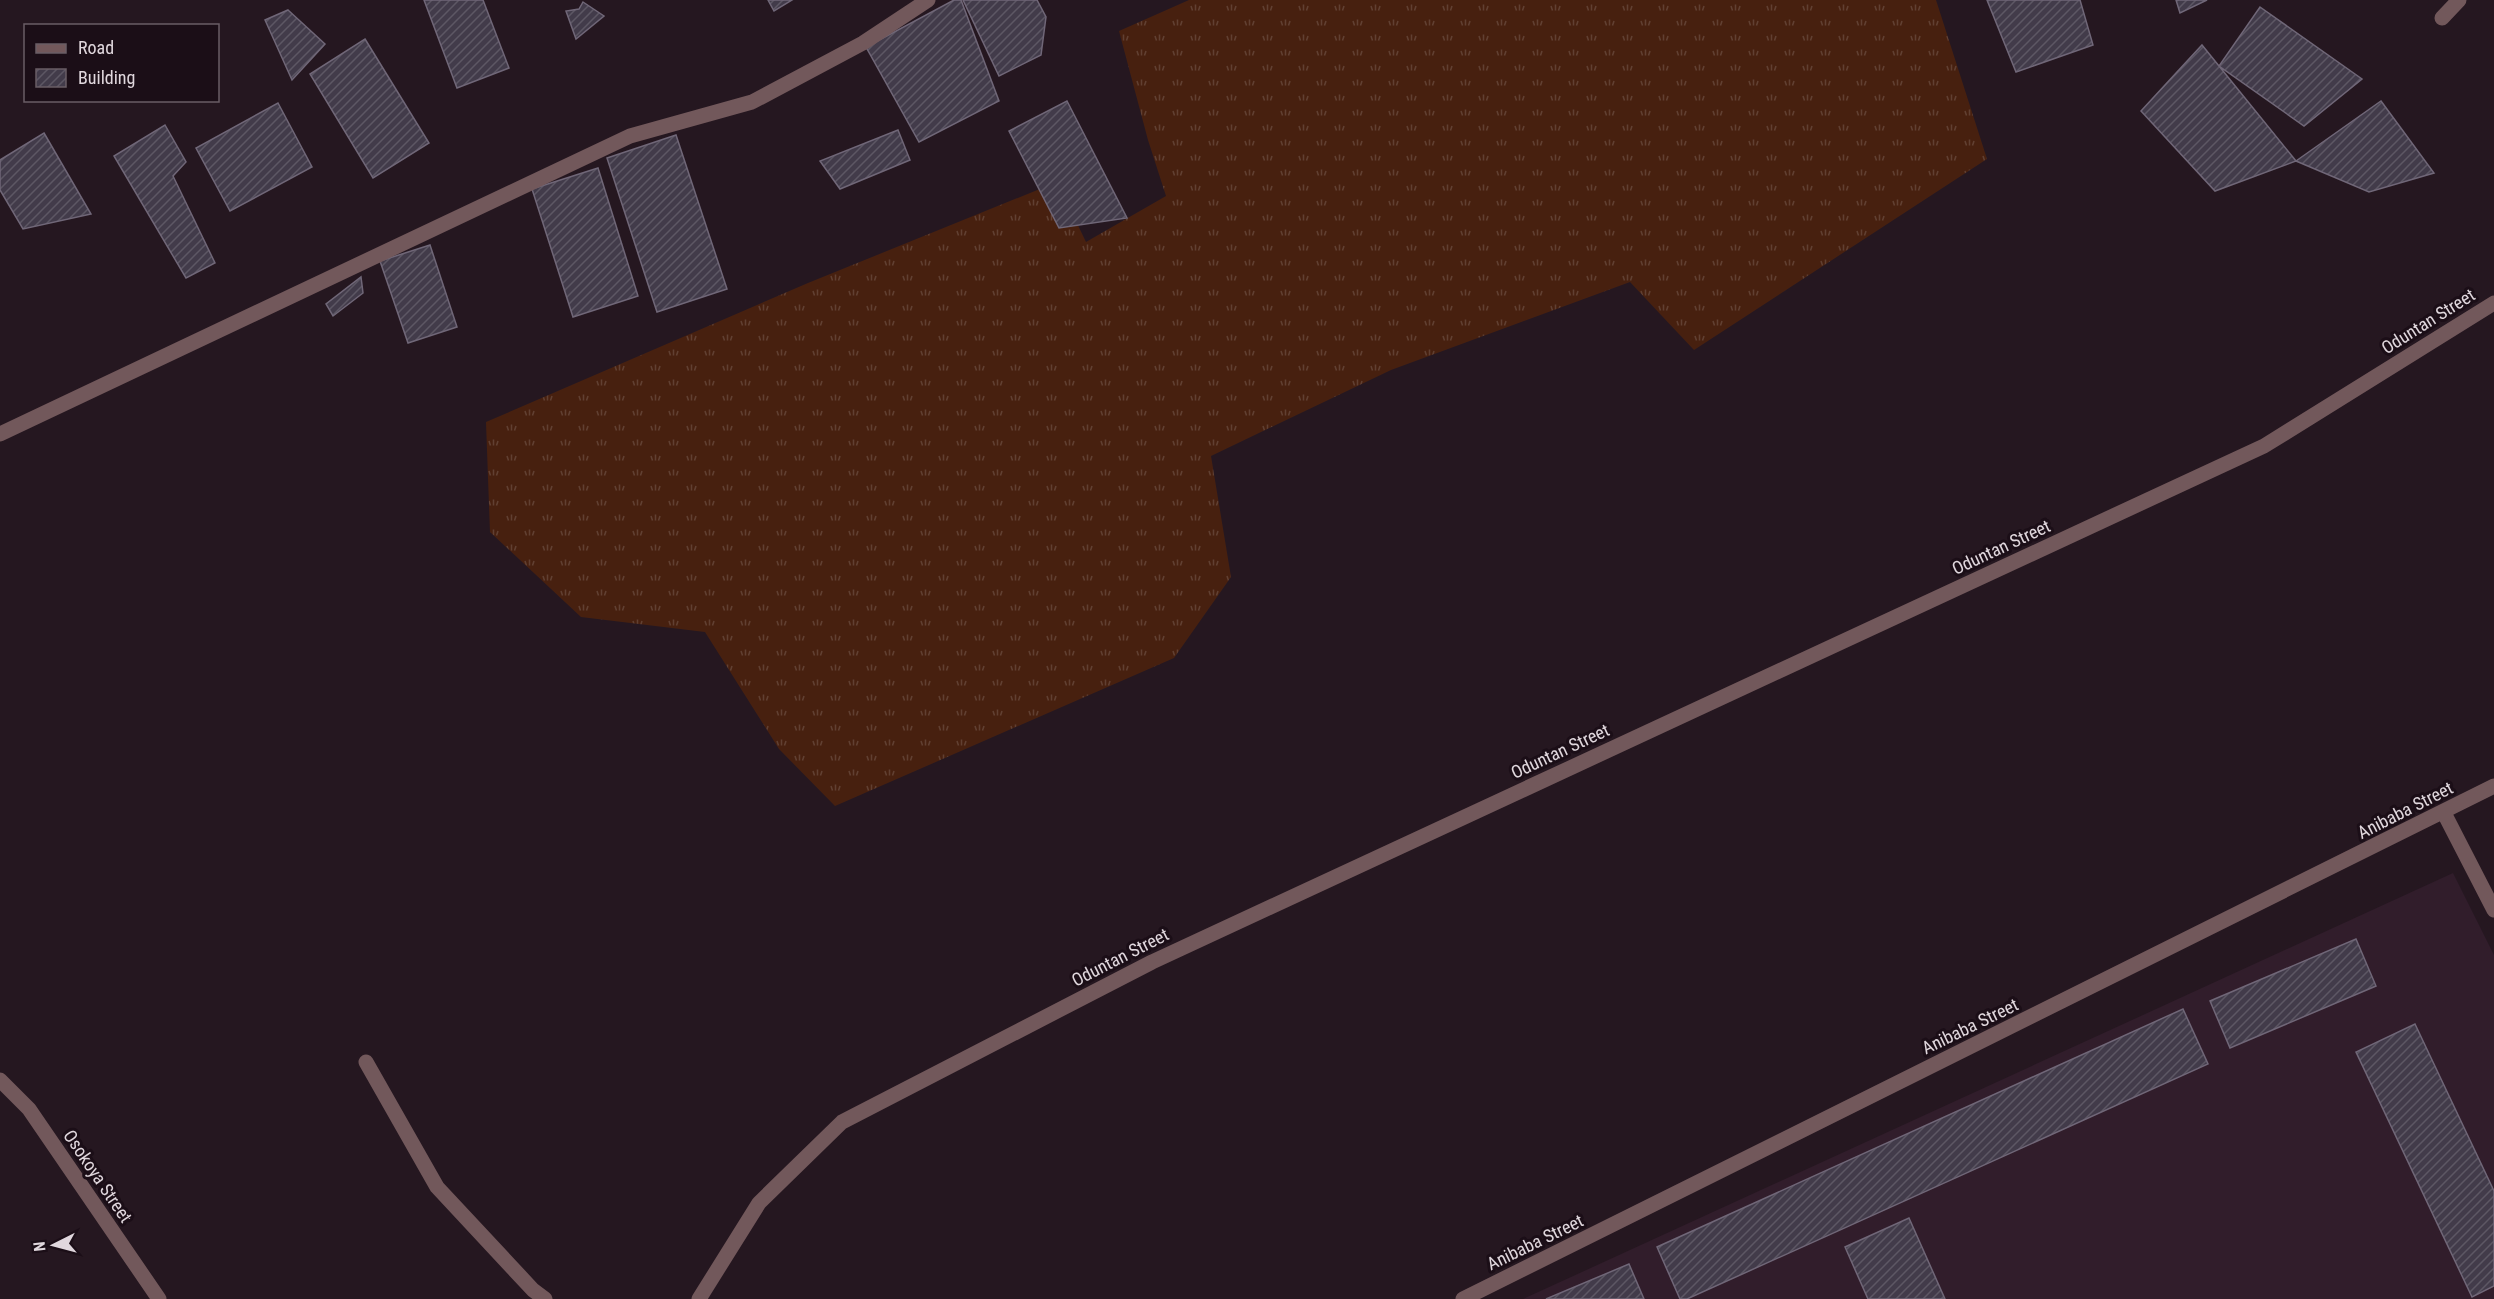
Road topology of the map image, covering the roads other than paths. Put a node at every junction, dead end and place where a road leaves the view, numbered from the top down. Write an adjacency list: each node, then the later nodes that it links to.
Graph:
1 (928, 0): 5 (street)
2 (2459, 0): 3 (street)
3 (2442, 18)
4 (2494, 303): 13 (street, Oduntan Street)
5 (0, 434)
6 (2494, 786): 7 (street, Anibaba Street)
7 (2444, 813): 8 (street); 14 (street, Anibaba Street)
8 (2494, 910)
9 (366, 1062): 12 (street)
10 (0, 1080): 11 (street, Osokoya Street)
11 (159, 1299)
12 (545, 1299)
13 (699, 1299)
14 (1463, 1299)

